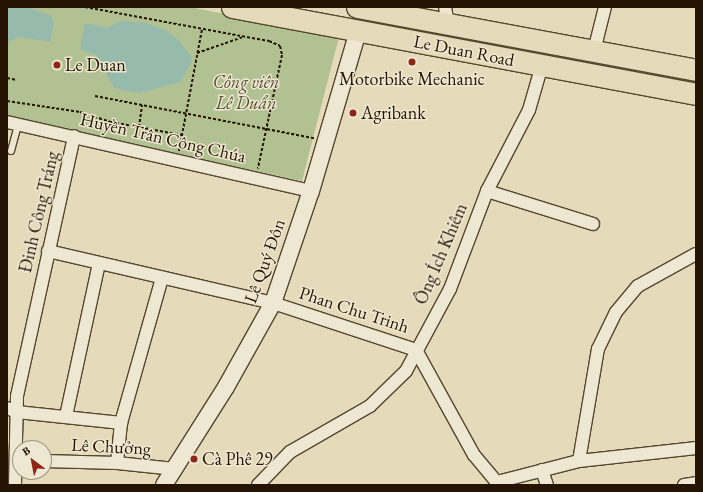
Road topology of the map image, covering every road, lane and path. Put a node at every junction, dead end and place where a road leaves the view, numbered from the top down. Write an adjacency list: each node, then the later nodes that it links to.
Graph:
1 (85, 7): 6 (path)
2 (232, 7): 7 (highway, Le Duan Road)
3 (605, 7): 9 (street)
4 (359, 8): 5 (highway, Le Duan Road); 7 (highway)
5 (447, 16): 9 (highway, Le Duan Road)
6 (202, 28): 8 (path); 10 (path)
7 (358, 31): 11 (highway, Le Duan Road); 25 (street, Lê Quý Đôn)
8 (245, 37): 10 (path); 22 (path)
9 (594, 51): 12 (highway, Le Duan Road)
10 (197, 53): 19 (path)
11 (542, 65): 15 (highway, Le Duan Road); 30 (street, Ông Ích Khiêm)
12 (696, 70)
13 (7, 78): 14 (path)
14 (17, 80)
15 (696, 94)
16 (95, 96): 18 (path)
17 (7, 101): 21 (path)
18 (142, 105): 19 (path); 21 (path)
19 (186, 113): 22 (path); 23 (path)
20 (13, 123): 24 (street, Huyền Trân Công Chúa); 26 (lane)
21 (139, 127): 23 (path)
22 (266, 128): 25 (path); 28 (path)
23 (182, 135): 27 (path)
24 (74, 136): 27 (street, Huyền Trân Công Chúa); 32 (street, Đinh Công Tráng)
25 (324, 140): 29 (street, Lê Quý Đôn)
26 (11, 151)
27 (177, 160): 28 (street, Huyền Trân Công Chúa)
28 (256, 178): 29 (street, Huyền Trân Công Chúa)
29 (311, 191): 36 (street, Lê Quý Đôn)
30 (487, 191): 31 (street); 37 (street, Ông Ích Khiêm)
31 (593, 224)
32 (48, 251): 34 (street, Phan Chu Trinh); 38 (street, Đinh Công Tráng)
33 (696, 254): 43 (street)
34 (99, 264): 35 (street, Phan Chu Trinh); 39 (street)
35 (162, 278): 36 (street, Phan Chu Trinh); 40 (street)
36 (273, 303): 37 (street, Phan Chu Trinh); 46 (street, Lê Quý Đôn)
37 (416, 350): 49 (street, Phan Chu Trinh); 51 (street, Ông Ích Khiêm)
38 (12, 410): 39 (street); 41 (street, Đinh Công Tráng)
39 (66, 416): 40 (street)
40 (121, 423): 45 (street)
41 (13, 440)
42 (696, 448): 43 (street, Phan Chu Trinh)
43 (579, 461): 47 (street, Phan Chu Trinh)
44 (52, 462): 45 (street, Lê Chưởng)
45 (117, 463): 46 (street, Lê Chưởng)
46 (175, 469): 50 (street, Lê Quý Đôn)
47 (542, 470): 49 (street, Phan Chu Trinh); 52 (street)
48 (696, 482): 53 (street)
49 (495, 484)
50 (164, 485)
51 (258, 485)
52 (547, 485)
53 (684, 485)

